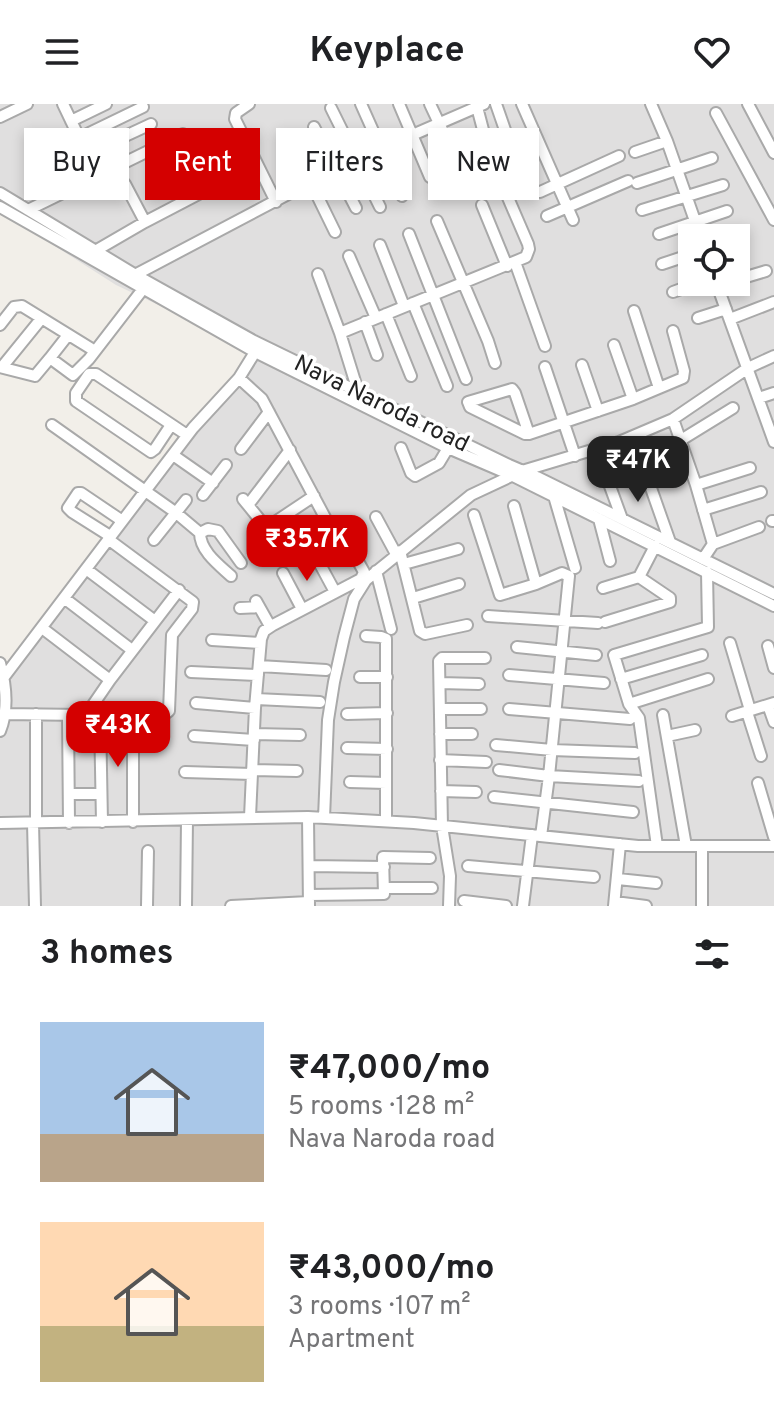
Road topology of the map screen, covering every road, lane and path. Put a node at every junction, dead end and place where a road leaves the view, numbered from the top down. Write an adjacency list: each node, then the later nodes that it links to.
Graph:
1 (27, 104): 17 (street)
2 (63, 104): 18 (street)
3 (106, 104): 18 (street)
4 (249, 104): 23 (street)
5 (361, 104): 25 (street)
6 (399, 104): 30 (street)
7 (430, 104): 20 (street)
8 (496, 104): 28 (street)
9 (522, 104): 39 (street)
10 (651, 104): 31 (street)
11 (748, 104): 33 (street)
12 (481, 106): 15 (street); 27 (street)
13 (143, 107): 22 (street)
14 (331, 108): 24 (street)
15 (461, 108): 20 (street)
16 (716, 113): 53 (street)
17 (0, 117)
18 (71, 121): 21 (street)
19 (151, 124): 29 (street)
20 (439, 124): 26 (street); 30 (street)
21 (74, 128)
22 (100, 128)
23 (240, 128)
24 (341, 128)
25 (371, 128)
26 (441, 128)
27 (485, 128)
28 (504, 128)
29 (129, 134)
30 (413, 135): 38 (street)
31 (667, 141): 32 (street); 36 (street)
32 (635, 152)
33 (774, 153)
34 (619, 156): 39 (street)
35 (712, 158): 36 (street)
36 (678, 168): 44 (street); 57 (street)
37 (260, 172): 52 (street)
38 (428, 172)
39 (557, 184): 42 (street); 57 (street)
40 (723, 185): 44 (street)
41 (129, 192): 67 (street)
42 (540, 192)
43 (0, 193): 59 (street, Nava Naroda road)
44 (687, 196): 60 (street); 66 (street)
45 (48, 200): 59 (street)
46 (187, 200): 67 (street)
47 (280, 200): 52 (street)
48 (320, 200): 69 (street)
49 (352, 200): 58 (street)
50 (377, 200): 56 (street)
51 (509, 200): 76 (street)
52 (276, 202): 81 (street)
53 (770, 204): 64 (street)
54 (482, 205): 76 (street)
55 (0, 207): 81 (street, Nava Naroda road)
56 (380, 207)
57 (568, 207): 62 (street); 63 (street)
58 (356, 208)
59 (28, 210): 73 (street, Nava Naroda road)
60 (642, 210)
61 (727, 211): 66 (street)
62 (547, 216)
63 (573, 220)
64 (774, 220)
65 (437, 221): 82 (street)
66 (696, 221): 68 (street); 71 (street)
67 (145, 222): 73 (street)
68 (697, 224)
69 (335, 232)
70 (409, 234): 86 (street)
71 (659, 234)
72 (380, 245): 89 (street)
73 (95, 251): 81 (street, Nava Naroda road)
74 (349, 256): 92 (street)
75 (678, 259): 77 (street)
76 (511, 264): 82 (street); 100 (street)
77 (662, 264)
78 (766, 271): 80 (street)
79 (318, 274): 97 (street)
80 (750, 276)
81 (132, 278): 83 (street, Nava Naroda road); 101 (street, Nava Naroda road)
82 (462, 282): 86 (street); 106 (street)
83 (143, 289): 101 (street, Nava Naroda road); 102 (street)
84 (678, 290): 85 (street)
85 (673, 292)
86 (432, 295): 89 (street); 113 (street)
87 (721, 296): 91 (street)
88 (774, 302): 91 (street)
89 (409, 304): 92 (street); 114 (street)
90 (634, 311): 115 (street)
91 (728, 314): 93 (street); 110 (street)
92 (375, 318): 97 (street); 103 (street); 111 (street)
93 (698, 318)
94 (41, 319): 95 (street); 98 (street); 108 (street)
95 (0, 325)
96 (673, 331): 115 (street)
97 (340, 333): 116 (street)
98 (68, 335): 102 (street); 105 (street)
99 (614, 345): 119 (street)
100 (545, 346)
101 (258, 348): 112 (street); 116 (street, Nava Naroda road); 133 (street)
102 (95, 351): 105 (street)
103 (377, 355)
104 (774, 356): 110 (street)
105 (50, 358): 108 (street)
106 (495, 363)
107 (582, 365): 121 (street)
108 (1, 367)
109 (545, 367): 125 (street)
110 (748, 368): 118 (street); 123 (street)
111 (411, 376)
112 (239, 378): 122 (street); 129 (street)
113 (466, 379)
114 (447, 386)
115 (659, 388): 119 (street)
116 (358, 391): 142 (street, Nava Naroda road)
117 (774, 393): 118 (street)
118 (759, 398): 124 (street)
119 (633, 399): 121 (street)
120 (733, 408): 130 (street)
121 (598, 411): 125 (street)
122 (269, 412): 134 (street); 135 (street)
123 (673, 419): 130 (street); 138 (street)
124 (771, 422): 131 (street)
125 (564, 423): 128 (street); 138 (street)
126 (52, 425): 145 (street)
127 (171, 425): 127 (street); 129 (street)
128 (529, 434): 128 (street)
129 (187, 435): 137 (street)
130 (681, 440): 144 (street)
131 (774, 442)
132 (401, 448): 133 (street)
133 (448, 448): 142 (street)
134 (241, 449)
135 (290, 450): 148 (street); 160 (street)
136 (639, 454): 165 (street)
137 (173, 455): 143 (street); 145 (street)
138 (575, 456): 142 (street)
139 (226, 465): 143 (street)
140 (603, 467): 157 (street)
141 (750, 468): 144 (street)
142 (516, 473): 149 (street); 157 (street, Nava Naroda road); 169 (street)
143 (213, 483): 147 (street)
144 (696, 485): 152 (street)
145 (145, 492): 153 (street); 158 (street)
146 (761, 492): 152 (street)
147 (203, 495)
148 (314, 496): 160 (street); 160 (street)
149 (554, 496): 156 (street); 175 (street)
150 (186, 500): 153 (street)
151 (514, 506): 183 (street)
152 (703, 510): 166 (street)
153 (175, 512): 161 (street); 164 (street)
154 (474, 515): 183 (street)
155 (376, 517): 169 (street)
156 (599, 519): 167 (street); 172 (street)
157 (622, 519): 165 (street, Nava Naroda road)
158 (121, 520): 162 (street); 162 (street)
159 (759, 527): 166 (street)
160 (266, 528)
161 (200, 533): 173 (street); 180 (street)
162 (109, 538): 176 (street); 185 (street)
163 (345, 538): 186 (street)
164 (154, 540)
165 (670, 543): 171 (street, Nava Naroda road)
166 (713, 544): 171 (street)
167 (655, 546): 178 (street); 181 (street)
168 (458, 549): 174 (street)
169 (398, 553): 174 (street); 177 (street)
170 (315, 555): 186 (street)
171 (703, 559): 187 (street, Nava Naroda road)
172 (610, 561)
173 (241, 563)
174 (404, 564): 189 (street)
175 (575, 568)
176 (86, 569): 188 (street); 194 (street)
177 (376, 571): 199 (street); 285 (street)
178 (707, 572): 190 (street); 220 (street)
179 (283, 573): 192 (street)
180 (231, 576)
181 (639, 577): 184 (street); 195 (street)
182 (459, 584): 189 (street)
183 (536, 584): 195 (street)
184 (603, 588)
185 (179, 590): 194 (street); 245 (street)
186 (335, 592): 192 (street)
187 (774, 594)
188 (64, 598): 198 (street); 206 (street)
189 (413, 598): 196 (street)
190 (774, 606)
191 (240, 608): 197 (street)
192 (302, 609): 197 (street)
193 (488, 616): 195 (street)
194 (155, 621): 206 (street)
195 (565, 622): 207 (street)
196 (467, 625)
197 (270, 626): 202 (street)
198 (42, 628): 217 (street); 222 (street)
199 (391, 629)
200 (366, 636): 219 (street)
201 (212, 640): 202 (street)
202 (260, 643): 213 (street)
203 (730, 643): 235 (street)
204 (768, 646): 212 (street)
205 (517, 647): 207 (street)
206 (132, 650): 222 (street)
207 (561, 652): 208 (street); 223 (street)
208 (596, 655)
209 (702, 655): 220 (street)
210 (485, 658): 224 (street)
211 (0, 663): 217 (street)
212 (774, 668)
213 (258, 670): 214 (street); 215 (street); 229 (street)
214 (326, 670)
215 (191, 672)
216 (509, 675): 223 (street)
217 (4, 677): 237 (street)
218 (360, 677): 219 (street)
219 (387, 677): 236 (street)
220 (621, 679): 230 (street)
221 (708, 679): 230 (street)
222 (110, 680): 242 (street)
223 (559, 680): 225 (street); 240 (street)
224 (440, 683): 226 (street); 232 (street)
225 (604, 683)
226 (479, 684)
227 (320, 702): 229 (street)
228 (196, 703): 229 (street)
229 (255, 704): 256 (street)
230 (629, 704): 297 (street)
231 (771, 704): 235 (street); 248 (street)
232 (440, 709): 233 (street); 251 (street)
233 (481, 709)
234 (509, 709): 240 (street)
235 (748, 711): 246 (street); 262 (street)
236 (387, 713): 239 (street); 259 (street)
237 (4, 714): 238 (street); 250 (street)
238 (36, 714): 241 (street); 291 (street)
239 (347, 714)
240 (555, 714): 247 (street); 260 (street)
241 (68, 715): 242 (street); 276 (street)
242 (86, 715): 244 (street)
243 (663, 715): 255 (street)
244 (100, 716): 245 (street); 277 (street)
245 (133, 716): 289 (street)
246 (732, 716)
247 (630, 719)
248 (774, 722)
249 (695, 730): 255 (street)
250 (0, 731)
251 (440, 734): 252 (street); 263 (street)
252 (472, 734)
253 (300, 735): 256 (street)
254 (194, 736): 256 (street)
255 (667, 736): 298 (street)
256 (254, 737): 268 (street)
257 (496, 745): 260 (street)
258 (347, 748): 259 (street)
259 (387, 749): 272 (street)
260 (552, 750): 261 (street); 269 (street)
261 (635, 753)
262 (761, 756)
263 (440, 760): 264 (street); 274 (street)
264 (486, 762)
265 (499, 770): 269 (street)
266 (297, 771): 268 (street)
267 (185, 772): 268 (street)
268 (252, 772): 283 (street)
269 (549, 776): 270 (street); 281 (street)
270 (639, 781)
271 (350, 782): 272 (street)
272 (386, 783): 287 (street)
273 (758, 783): 280 (street)
274 (441, 791): 275 (street); 293 (street)
275 (476, 792)
276 (69, 794): 277 (street); 292 (street)
277 (101, 794): 288 (street)
278 (774, 795): 280 (street)
279 (494, 797): 281 (street)
280 (763, 799): 295 (street)
281 (546, 804): 282 (street); 294 (street)
282 (633, 812)
283 (250, 817): 284 (street); 286 (street)
284 (308, 817): 285 (street); 303 (street)
285 (324, 818): 287 (street)
286 (187, 820): 289 (street); 317 (street)
287 (386, 821): 293 (street)
288 (102, 822): 289 (street); 292 (street)
289 (133, 822)
290 (0, 823): 291 (street)
291 (34, 823): 292 (street); 315 (street)
292 (69, 823)
293 (442, 826): 294 (street); 319 (street)
294 (536, 835): 296 (street); 306 (street)
295 (774, 837)
296 (620, 844): 297 (street); 308 (street)
297 (657, 846): 298 (street)
298 (686, 846): 300 (street)
299 (774, 846): 300 (street)
300 (702, 847): 323 (street)
301 (148, 851): 316 (street)
302 (430, 858): 305 (street)
303 (309, 866): 305 (street); 312 (street)
304 (468, 866): 306 (street)
305 (384, 867): 310 (street)
306 (528, 871): 307 (street); 321 (street)
307 (594, 877)
308 (618, 879): 309 (street); 314 (street)
309 (656, 883)
310 (384, 888): 311 (street); 312 (street)
311 (432, 888)
312 (309, 901): 318 (street)
313 (464, 901): 320 (street)
314 (615, 904): 322 (street)
315 (35, 906)
316 (147, 906)
317 (186, 906)
318 (231, 906)
319 (449, 906)
320 (506, 906)
321 (523, 906)
322 (646, 906)
323 (702, 906)

